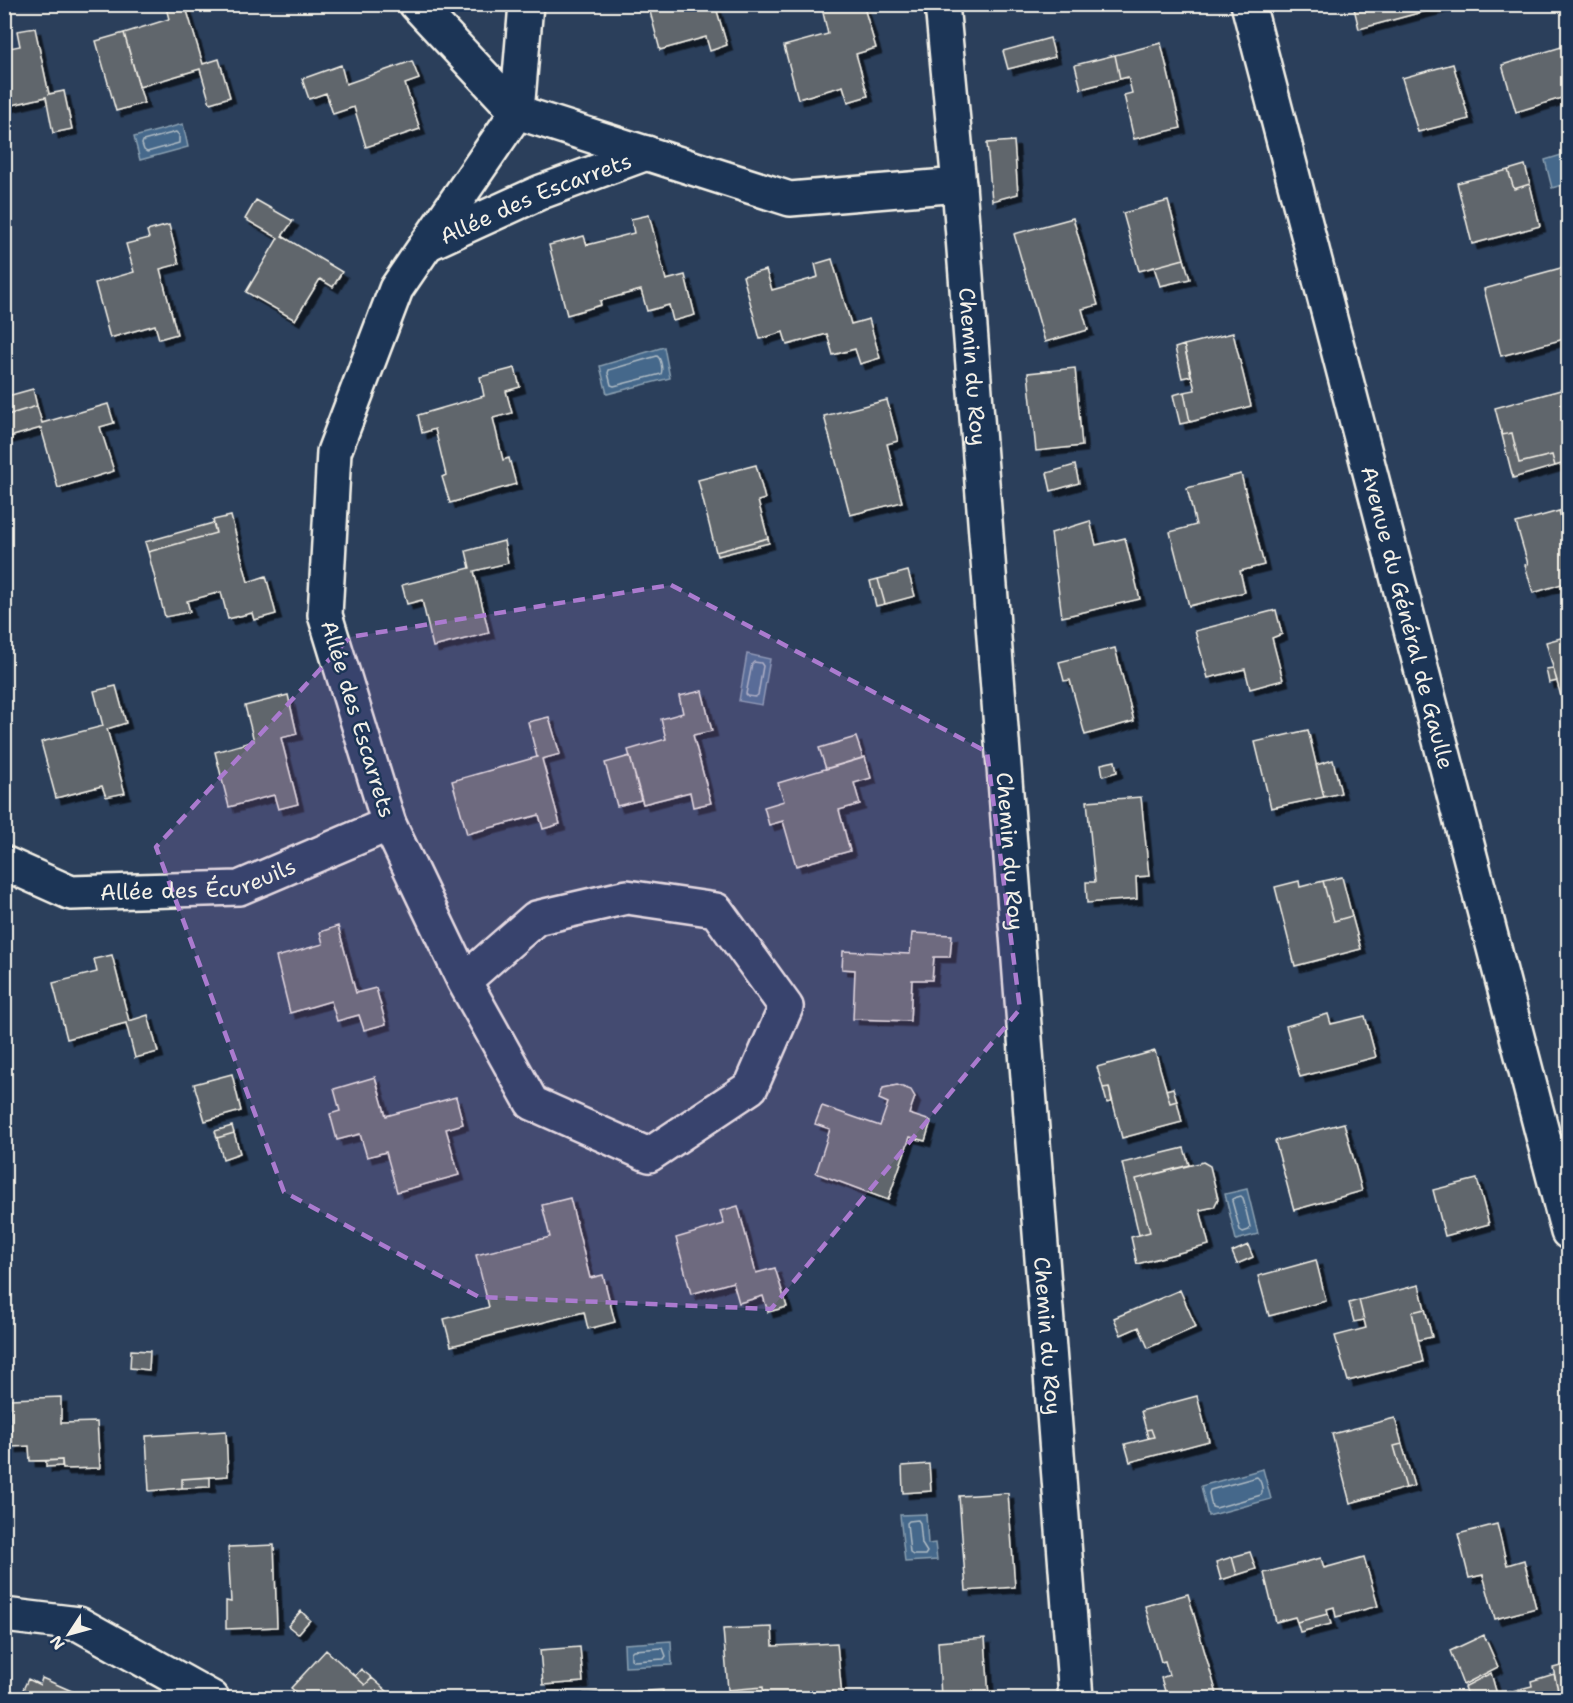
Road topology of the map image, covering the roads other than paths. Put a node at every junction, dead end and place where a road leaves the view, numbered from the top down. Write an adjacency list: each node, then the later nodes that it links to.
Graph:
1 (416, 4): 5 (street)
2 (526, 4): 5 (street)
3 (942, 4): 7 (street, Chemin du Roy)
4 (1248, 4): 12 (street, Avenue du Général de Gaulle)
5 (517, 112): 6 (street, Allée des Escarrets); 8 (street, Allée des Escarrets)
6 (647, 153): 7 (street, Allée des Escarrets); 8 (street, Allée des Escarrets)
7 (959, 185): 15 (street, Chemin du Roy)
8 (426, 245): 9 (street, Allée des Escarrets)
9 (389, 825): 10 (street, Allée des Écureuils); 11 (street, Allée des Escarrets)
10 (4, 863)
11 (464, 981): 11 (street, Allée des Escarrets)
12 (1569, 1232)
13 (4, 1615): 14 (street)
14 (212, 1698)
15 (1076, 1698)

